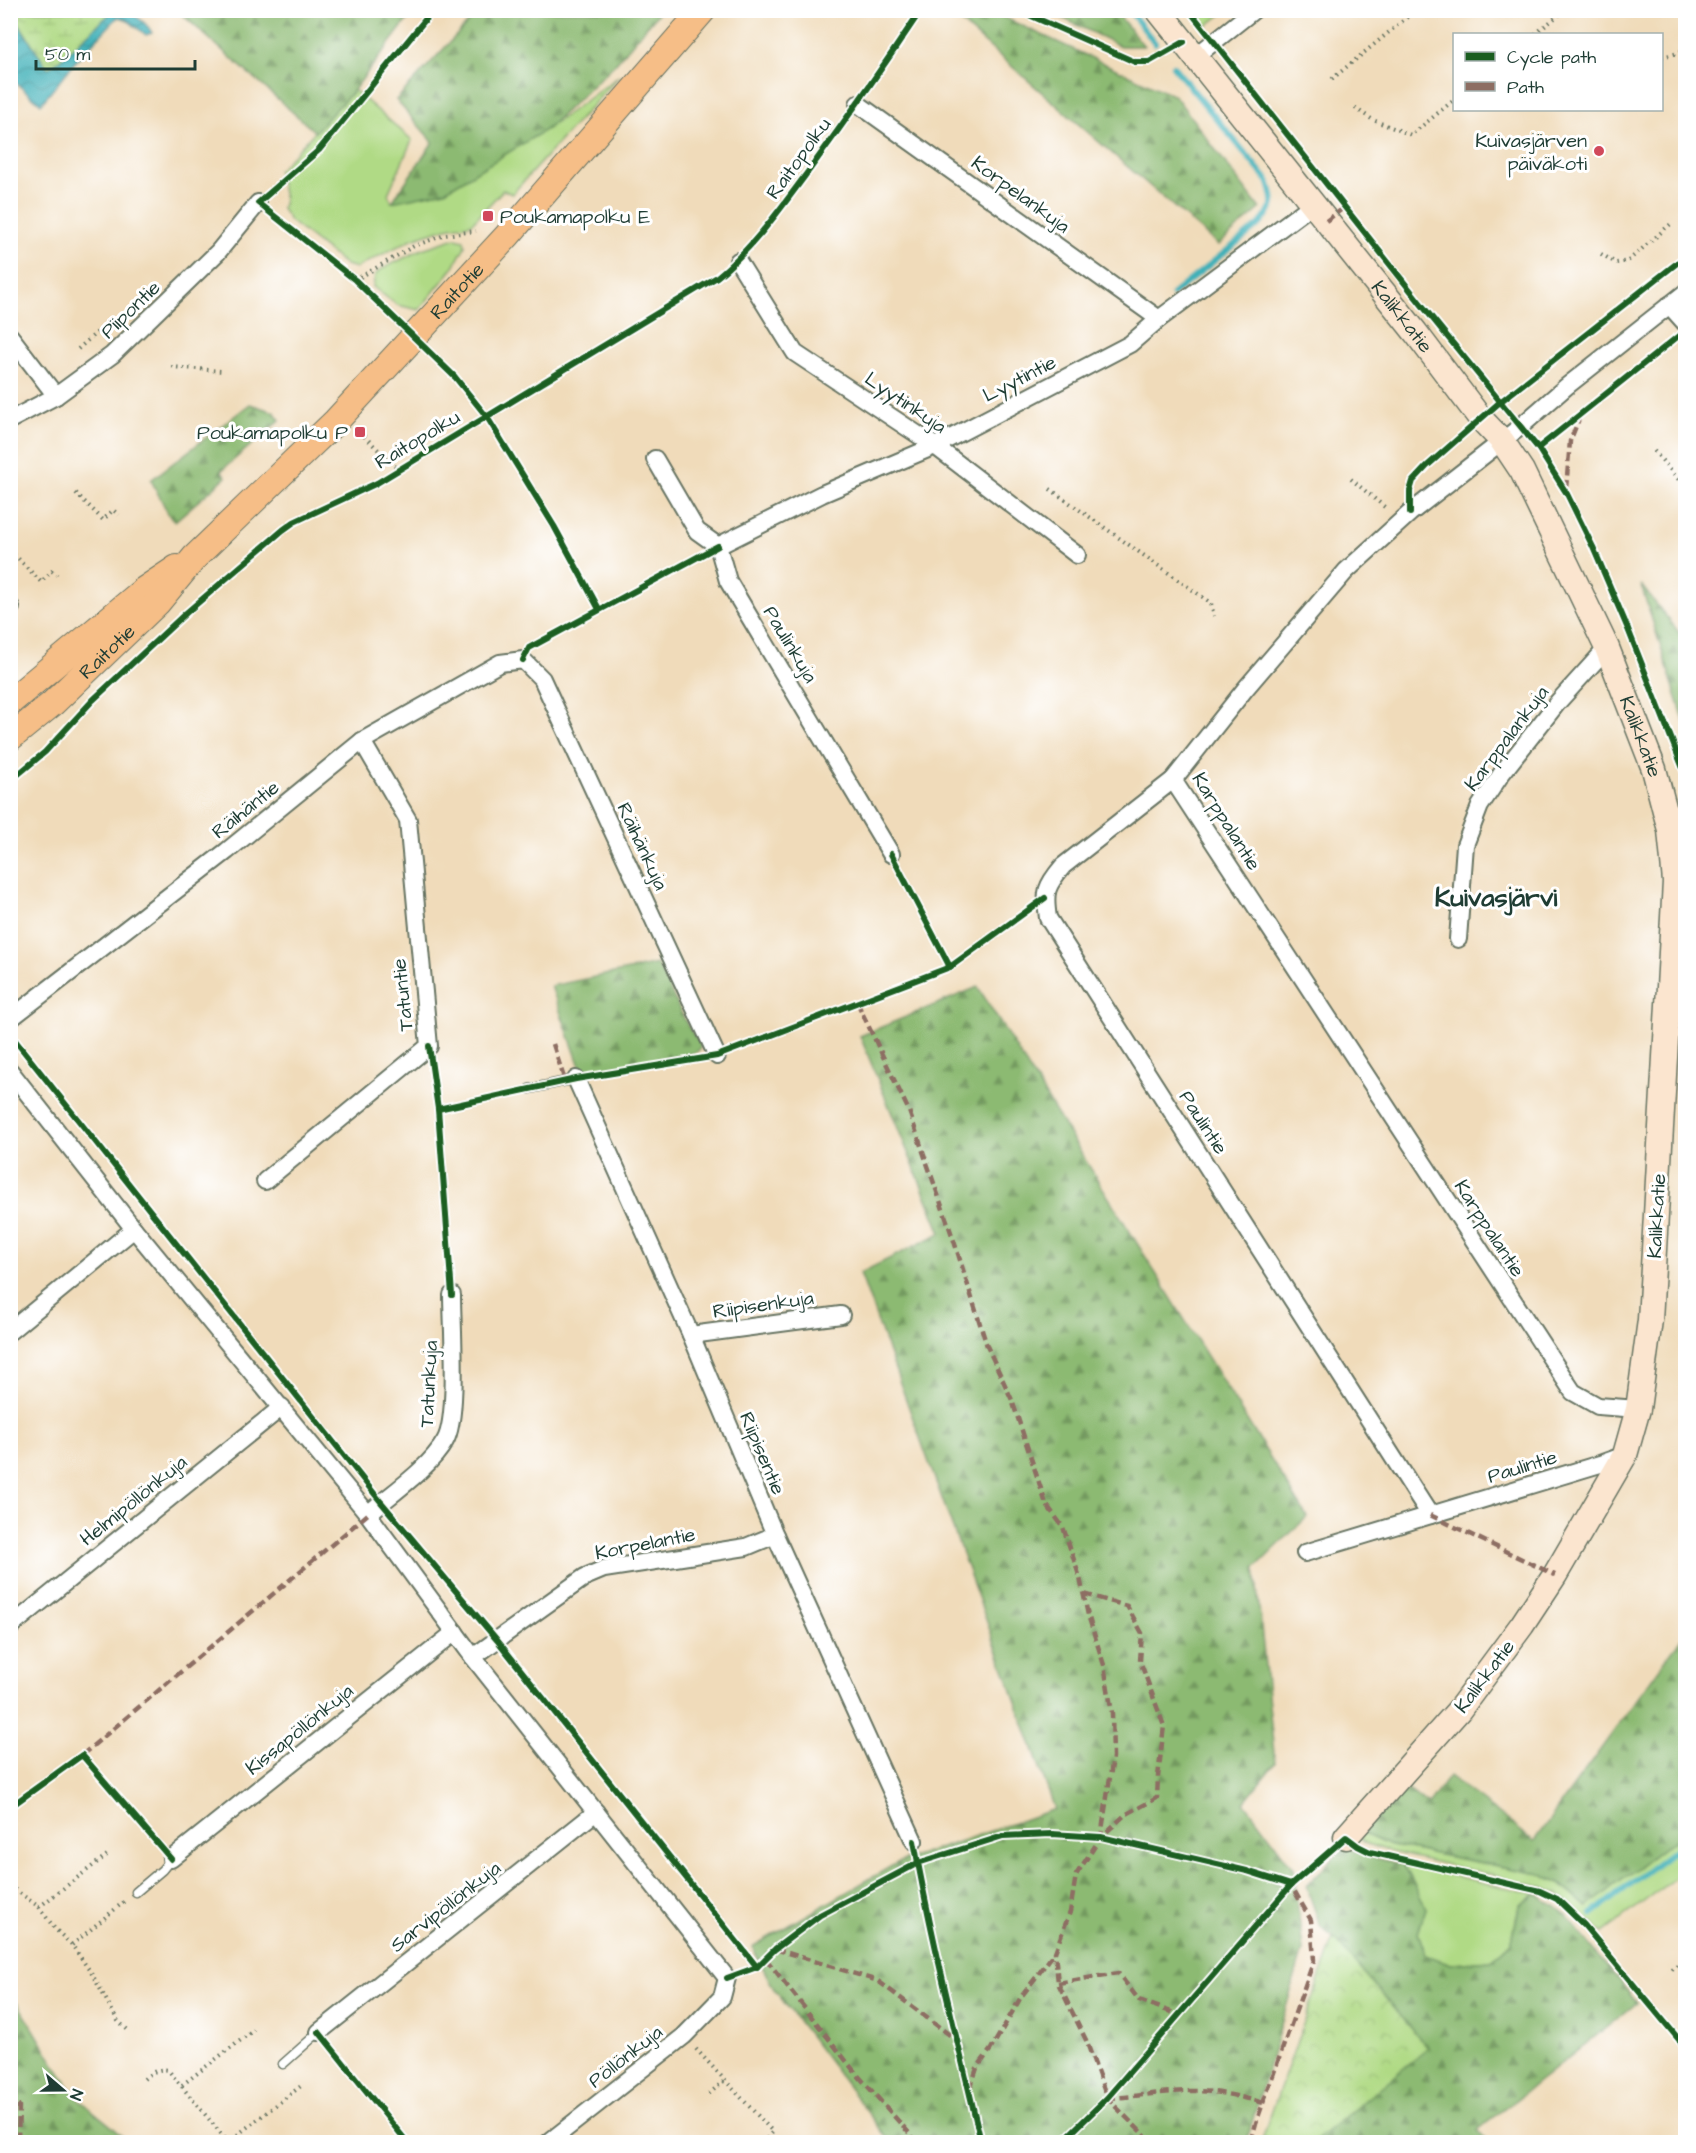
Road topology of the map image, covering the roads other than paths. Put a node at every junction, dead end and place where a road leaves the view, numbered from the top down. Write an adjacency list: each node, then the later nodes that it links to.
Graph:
1 (703, 10): 21 (main road, Raitotie)
2 (1158, 10): 4 (street, Kalikkatie)
3 (1254, 10): 4 (street)
4 (1196, 56): 7 (street, Kalikkatie)
5 (858, 104): 11 (street, Korpelankuja)
6 (258, 203): 14 (street, Piipontie)
7 (1313, 204): 11 (street, Lyytintie); 16 (street, Kalikkatie)
8 (738, 261): 17 (street, Lyytinkuja)
9 (1686, 292): 10 (street, Karppalantie)
10 (1669, 305): 12 (street); 16 (street, Karppalantie)
11 (1159, 319): 17 (street, Lyytintie)
12 (1686, 324)
13 (10, 336): 14 (street)
14 (56, 396): 15 (street, Piipontie)
15 (10, 420)
16 (1502, 441): 22 (street, Kalikkatie); 27 (street, Karppalantie)
17 (935, 446): 19 (street, Lyytintie); 20 (street, Lyytinkuja)
18 (655, 459): 19 (street)
19 (718, 546): 28 (street, Paulinkuja)
20 (1077, 555)
21 (195, 557): 24 (main road, Raitotie); 25 (main road, Raitotie)
22 (1606, 648): 29 (street, Karppalankuja); 30 (street, Kalikkatie)
23 (523, 660): 26 (street, Räihäntie); 32 (street, Räihänkuja)
24 (10, 702)
25 (10, 738)
26 (362, 741): 31 (street, Räihäntie); 36 (street, Tatuntie)
27 (1173, 780): 43 (street, Karppalantie); 46 (street, Paulintie)
28 (891, 854)
29 (1458, 939)
30 (1678, 963): 43 (street, Kalikkatie)
31 (10, 1019)
32 (717, 1056)
33 (10, 1071): 37 (street)
34 (576, 1079): 35 (lane); 41 (street, Riipisentie)
35 (529, 1089)
36 (265, 1181)
37 (134, 1229): 40 (street); 42 (street)
38 (452, 1295): 45 (street, Tatunkuja)
39 (841, 1315): 41 (street, Riipisenkuja)
40 (10, 1331)
41 (691, 1335): 47 (street, Riipisentie)
42 (282, 1407): 45 (street); 49 (street, Helmipöllönkuja)
43 (1638, 1409): 44 (street, Kalikkatie)
44 (1625, 1455): 46 (street, Paulintie); 53 (street, Kalikkatie)
45 (368, 1514): 50 (street)
46 (1430, 1515): 48 (street, Paulintie)
47 (775, 1534): 51 (street, Korpelantie); 54 (street, Riipisentie)
48 (1305, 1553)
49 (10, 1627)
50 (454, 1632): 51 (street); 55 (street, Kissapöllönkuja)
51 (474, 1658): 52 (street)
52 (596, 1812): 57 (street, Sarvipöllönkuja); 59 (street, Pöllönkuja)
53 (1346, 1837)
54 (914, 1841)
55 (171, 1859): 56 (lane)
56 (136, 1892)
57 (319, 2032): 58 (lane)
58 (283, 2064)
59 (549, 2142)

